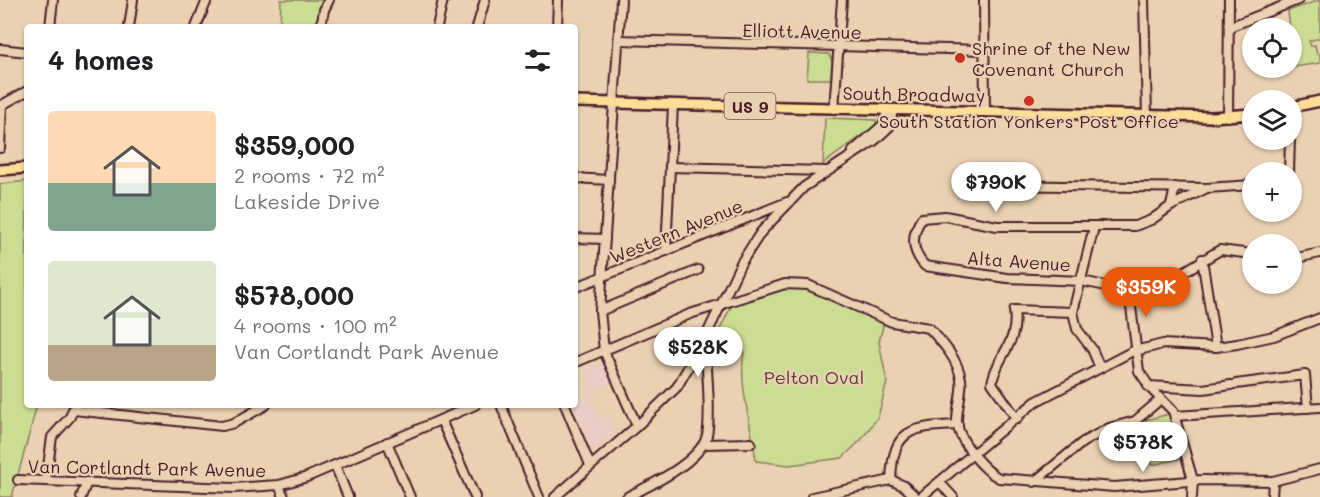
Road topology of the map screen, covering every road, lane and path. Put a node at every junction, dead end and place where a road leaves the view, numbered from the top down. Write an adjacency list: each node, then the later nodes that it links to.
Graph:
1 (53, 0): 14 (street)
2 (133, 0): 15 (street)
3 (207, 0): 16 (street)
4 (329, 0): 17 (street)
5 (443, 0): 18 (street)
6 (485, 0): 19 (street)
7 (558, 0): 20 (street)
8 (621, 0): 22 (street)
9 (842, 0): 23 (street)
10 (984, 0): 25 (street)
11 (1144, 0): 38 (street)
12 (1229, 0): 21 (street)
13 (1298, 0): 21 (street)
14 (50, 24)
15 (129, 24)
16 (197, 24)
17 (322, 24)
18 (438, 24)
19 (478, 24)
20 (557, 24)
21 (1229, 27): 39 (street)
22 (619, 40): 23 (street, Elliott Avenue); 30 (street)
23 (838, 46): 25 (street, Elliott Avenue); 34 (street)
24 (0, 49): 26 (street)
25 (984, 50): 36 (street)
26 (24, 52)
27 (24, 93): 33 (street)
28 (1320, 101): 32 (main road)
29 (578, 102): 30 (main road, South Broadway / US 9)
30 (614, 102): 31 (main road, South Broadway / US 9); 46 (street)
31 (673, 105): 34 (main road, South Broadway / US 9); 41 (street)
32 (1302, 105)
33 (1, 106): 40 (street)
34 (834, 109): 35 (main road, South Broadway / US 9)
35 (890, 110): 36 (main road, South Broadway / US 9); 44 (street)
36 (985, 112): 38 (main road, South Broadway / US 9)
37 (1242, 115): 39 (main road, South Broadway / US 9)
38 (1147, 116): 39 (main road, South Broadway / US 9)
39 (1228, 117)
40 (0, 148)
41 (670, 167): 44 (street); 56 (street)
42 (24, 168): 43 (main road)
43 (0, 170)
44 (826, 171): 51 (street)
45 (578, 178): 46 (street)
46 (609, 180): 55 (street)
47 (994, 184): 49 (street)
48 (1242, 186): 50 (street)
49 (1175, 187): 50 (street); 52 (street)
50 (1207, 188): 52 (street)
51 (788, 201): 56 (street, Western Avenue); 66 (street)
52 (1171, 206): 53 (street)
53 (1094, 227): 63 (street); 63 (street, Alta Avenue)
54 (578, 238): 55 (street)
55 (605, 239): 62 (street)
56 (666, 251): 62 (street, Western Avenue)
57 (1242, 253): 60 (street, Alta Avenue)
58 (1320, 253): 59 (street)
59 (1302, 257)
60 (1202, 260): 65 (street, Alta Avenue); 71 (street)
61 (698, 270): 67 (street)
62 (603, 276): 64 (street, Western Avenue); 67 (street)
63 (1082, 281): 65 (street, Alta Avenue); 68 (street)
64 (578, 286)
65 (1129, 291): 72 (street)
66 (721, 303): 70 (street); 73 (street); 88 (street)
67 (600, 311): 73 (street)
68 (1073, 312): 75 (street); 86 (street)
69 (1320, 318): 71 (street)
70 (705, 338): 89 (street); 92 (street)
71 (1216, 347): 72 (street)
72 (1138, 349): 75 (street); 76 (street)
73 (604, 351): 74 (street); 89 (street)
74 (578, 361)
75 (1100, 368): 86 (street)
76 (1148, 386): 77 (street); 84 (street)
77 (1161, 399): 85 (street); 103 (street)
78 (1320, 407): 84 (street)
79 (74, 408): 80 (street); 100 (street)
80 (261, 408)
81 (469, 408): 87 (street, Van Cortlandt Park Avenue)
82 (502, 408): 113 (street)
83 (566, 408): 95 (street)
84 (1308, 408): 85 (street)
85 (1175, 416): 99 (street)
86 (1017, 419): 93 (street)
87 (441, 420): 90 (street, Van Cortlandt Park Avenue); 112 (street)
88 (958, 425): 93 (street); 98 (street)
89 (637, 426): 95 (street)
90 (387, 442): 94 (street, Van Cortlandt Park Avenue); 111 (street)
91 (751, 443): 92 (street)
92 (704, 444): 115 (street)
93 (975, 454): 103 (street); 104 (street)
94 (334, 465): 105 (street, Van Cortlandt Park Avenue); 110 (street)
95 (590, 465): 114 (street)
96 (1320, 469): 101 (street)
97 (18, 480): 100 (street, Van Cortlandt Park Avenue)
98 (891, 480): 116 (street); 117 (street)
99 (1193, 480): 101 (street); 103 (street); 120 (street)
100 (46, 481): 102 (street, Van Cortlandt Park Avenue)
101 (1273, 481): 121 (street)
102 (87, 482): 106 (street, Van Cortlandt Park Avenue); 107 (street)
103 (1034, 482)
104 (940, 483): 118 (street); 119 (street)
105 (279, 485): 106 (street, Van Cortlandt Park Avenue); 109 (street)
106 (234, 488): 108 (street)
107 (81, 497)
108 (228, 497)
109 (284, 497)
110 (348, 497)
111 (410, 497)
112 (475, 497)
113 (539, 497)
114 (555, 497)
115 (627, 497)
116 (812, 497)
117 (915, 497)
118 (921, 497)
119 (953, 497)
120 (1192, 497)
121 (1272, 497)

